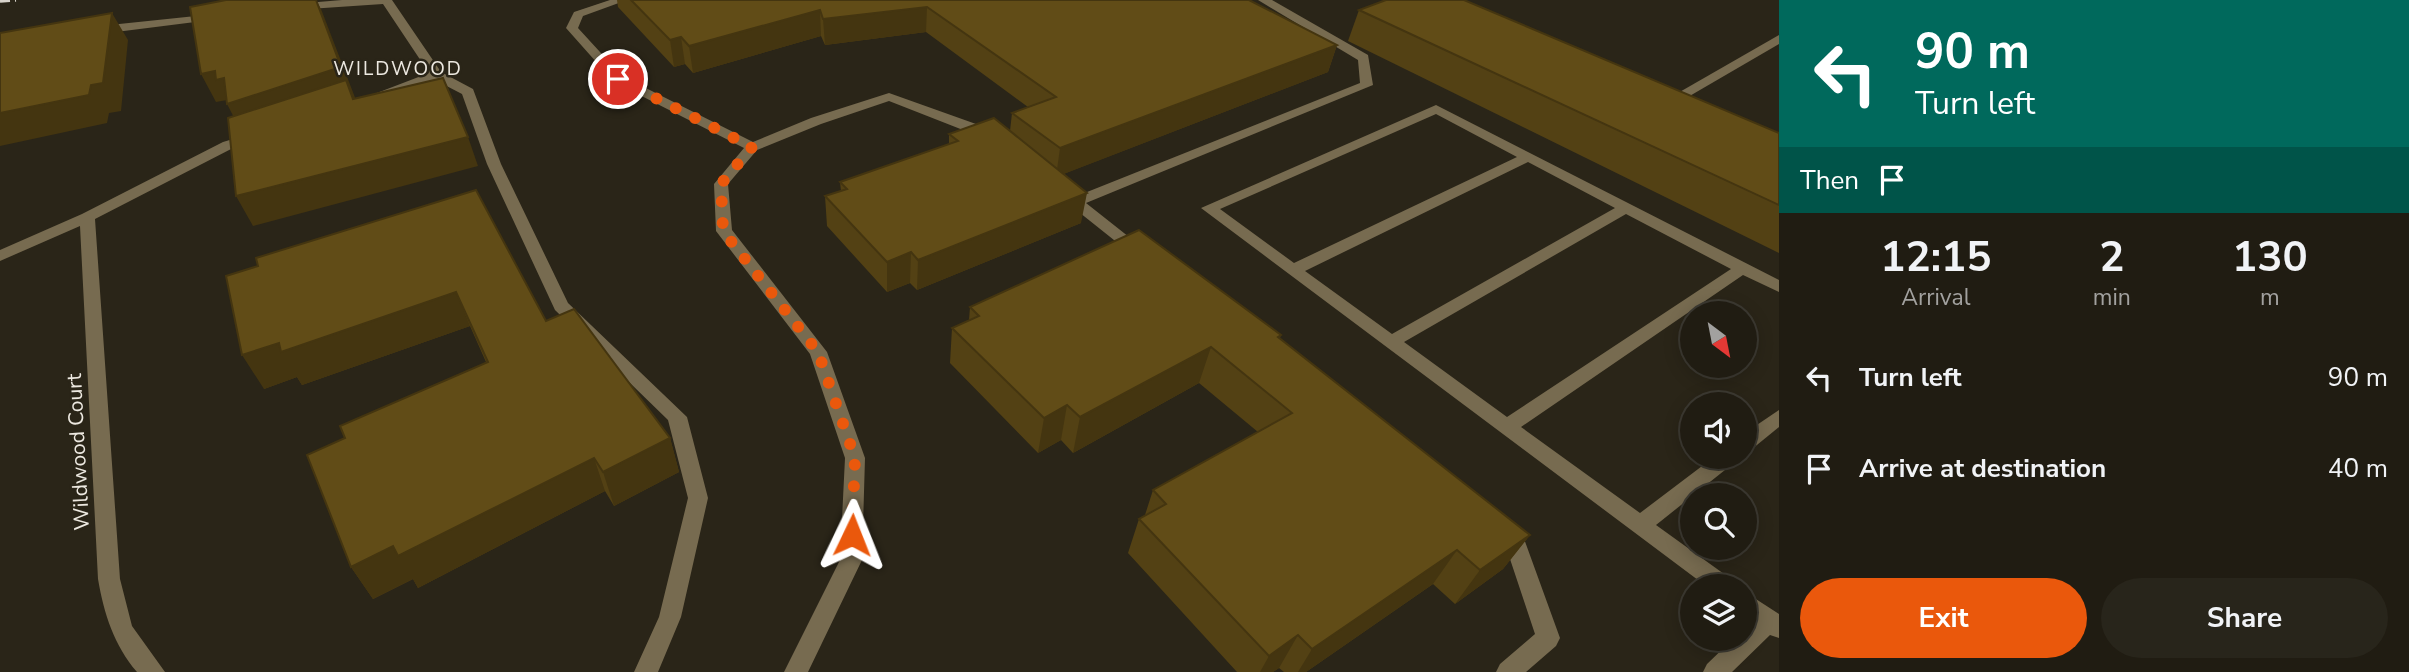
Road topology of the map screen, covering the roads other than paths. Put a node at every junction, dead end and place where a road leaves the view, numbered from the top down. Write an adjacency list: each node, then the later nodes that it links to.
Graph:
1 (621, 0): 11 (street)
2 (1264, 0): 15 (street)
3 (282, 8): 7 (street)
4 (231, 15): 5 (street)
5 (89, 31)
6 (1779, 39): 9 (street)
7 (436, 75): 8 (street); 34 (street)
8 (358, 102)
9 (1669, 114)
10 (267, 132): 17 (street)
11 (752, 147): 12 (street); 35 (street)
12 (1005, 147)
13 (1528, 157): 16 (street); 21 (street); 21 (street)
14 (1055, 187): 15 (street)
15 (1075, 202): 19 (street)
16 (1626, 208): 20 (street); 23 (street)
17 (87, 217): 18 (street); 33 (street, Wildwood Court)
18 (0, 256)
19 (1152, 262)
20 (1743, 268): 22 (street); 25 (street)
21 (1293, 270): 23 (street)
22 (1779, 286)
23 (1391, 342): 25 (street)
24 (1779, 417): 26 (street)
25 (1507, 427): 29 (street)
26 (1757, 434)
27 (1713, 469): 29 (street)
28 (1493, 525): 36 (street)
29 (1640, 526): 30 (street)
30 (1706, 574)
31 (1757, 611): 32 (street)
32 (1774, 624): 37 (street)
33 (153, 672)
34 (646, 672)
35 (796, 672)
36 (1508, 672)
37 (1715, 672)

